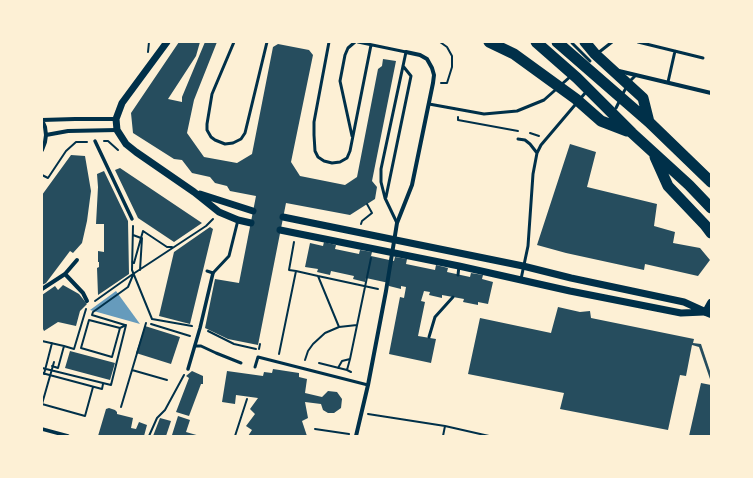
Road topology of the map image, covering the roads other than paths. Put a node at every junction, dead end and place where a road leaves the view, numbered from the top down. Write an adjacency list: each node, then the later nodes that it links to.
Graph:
1 (168, 42): 30 (street)
2 (234, 42): 3 (lane)
3 (267, 42)
4 (329, 42): 36 (lane)
5 (355, 42): 36 (lane)
6 (358, 42): 14 (lane)
7 (489, 42): 34 (highway)
8 (536, 42): 23 (highway)
9 (557, 42): 32 (highway)
10 (585, 42): 32 (highway)
11 (612, 42): 18 (lane)
12 (638, 42): 15 (lane)
13 (572, 43): 18 (lane)
14 (371, 45): 16 (lane); 36 (lane)
15 (675, 51): 17 (lane); 26 (lane)
16 (406, 52): 19 (lane); 28 (street)
17 (703, 58)
18 (590, 61): 20 (lane)
19 (403, 66): 44 (lane); 44 (lane)
20 (582, 66)
21 (619, 71): 22 (lane); 25 (street)
22 (608, 73)
23 (577, 74): 28 (lane); 34 (highway)
24 (603, 74): 40 (lane)
25 (636, 74): 26 (street); 29 (lane)
26 (668, 82): 27 (street)
27 (711, 93)
28 (429, 104): 51 (street)
29 (616, 108)
30 (116, 119): 31 (street); 33 (street)
31 (42, 120): 35 (street)
32 (649, 122): 42 (highway)
33 (117, 130): 35 (street); 43 (street)
34 (632, 133): 41 (highway)
35 (46, 135): 39 (street)
36 (352, 138)
37 (518, 139): 40 (lane)
38 (95, 141): 48 (street)
39 (42, 150)
40 (537, 153): 58 (lane)
41 (653, 153): 45 (highway); 53 (highway)
42 (711, 182)
43 (194, 192): 46 (street); 49 (street)
44 (385, 198): 51 (lane)
45 (711, 208)
46 (253, 211)
47 (283, 217): 54 (street)
48 (132, 219)
49 (238, 220): 50 (street); 60 (lane)
50 (251, 223)
51 (397, 223): 54 (street)
52 (280, 230): 55 (street)
53 (711, 233)
54 (394, 240): 55 (street); 58 (street)
55 (393, 252): 57 (street); 74 (street)
56 (77, 260): 61 (street)
57 (459, 266): 62 (lane); 63 (street)
58 (523, 266): 63 (lane); 68 (street)
59 (207, 271): 60 (lane)
60 (213, 273): 70 (street)
61 (65, 274): 64 (street); 66 (street)
62 (458, 274)
63 (521, 279): 68 (street)
64 (42, 289)
65 (453, 297): 69 (lane)
66 (87, 301)
67 (711, 303): 68 (main road)
68 (709, 313)
69 (429, 337)
70 (195, 346): 71 (lane); 73 (street)
71 (241, 363)
72 (255, 367): 74 (lane)
73 (188, 370)
74 (368, 385): 77 (street)
75 (42, 429): 76 (street)
76 (68, 436)
77 (356, 436)

